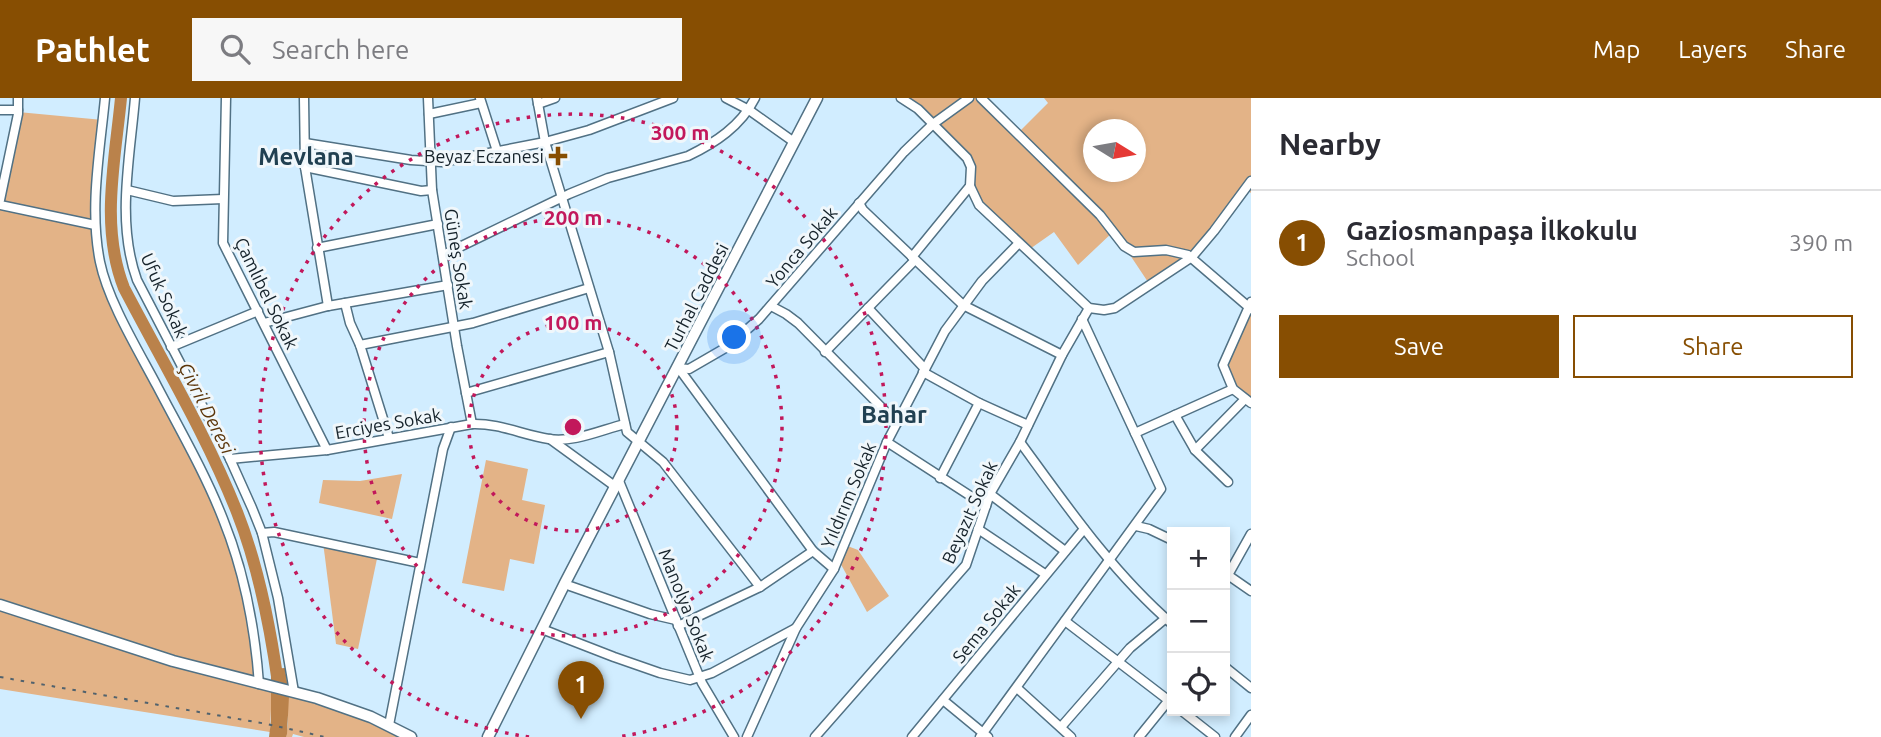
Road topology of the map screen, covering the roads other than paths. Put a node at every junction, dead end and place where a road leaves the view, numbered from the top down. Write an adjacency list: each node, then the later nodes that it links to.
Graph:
1 (18, 98): 18 (street)
2 (105, 98): 38 (street)
3 (135, 98): 30 (street, Ufuk Sokak)
4 (226, 98): 32 (street, Çamlıbel Sokak)
5 (304, 98): 24 (street)
6 (428, 98): 20 (street, Güneş Sokak)
7 (555, 98): 16 (street)
8 (673, 98): 22 (street)
9 (726, 98): 19 (street)
10 (755, 98): 19 (street)
11 (817, 98): 23 (street, Turhal Caddesi)
12 (901, 98): 21 (street)
13 (969, 98): 21 (street, Yonca Sokak)
14 (981, 98): 42 (street)
15 (480, 100): 20 (street); 25 (street)
16 (538, 101): 22 (street)
17 (0, 110): 18 (street)
18 (18, 110): 34 (street)
19 (749, 110): 23 (street); 33 (street)
20 (429, 114): 26 (street, Güneş Sokak)
21 (933, 124): 29 (street); 35 (street, Yonca Sokak)
22 (545, 142): 25 (street); 33 (street)
23 (794, 142): 62 (street, Turhal Caddesi)
24 (305, 143): 26 (street); 27 (street)
25 (497, 151): 26 (street)
26 (430, 162): 31 (street, Güneş Sokak)
27 (305, 167): 31 (street); 40 (street)
28 (1251, 181): 42 (street)
29 (970, 186): 39 (street); 43 (street)
30 (127, 190): 32 (street); 58 (street, Ufuk Sokak)
31 (432, 190): 37 (street, Güneş Sokak)
32 (223, 199): 53 (street, Çamlıbel Sokak)
33 (561, 199): 41 (street); 45 (street)
34 (0, 200)
35 (859, 203): 43 (street); 49 (street, Yonca Sokak)
36 (0, 205): 38 (street)
37 (438, 224): 40 (street); 41 (street, Güneş Sokak)
38 (95, 225): 118 (street)
39 (1019, 243): 47 (street, Yıldırım Sokak); 52 (street)
40 (317, 248): 48 (street)
41 (443, 255): 44 (street, Güneş Sokak)
42 (1192, 257): 50 (street); 52 (street)
43 (914, 258): 47 (street); 51 (street)
44 (448, 285): 46 (street); 56 (street, Güneş Sokak)
45 (589, 288): 56 (street); 59 (street)
46 (345, 303): 48 (street); 57 (street)
47 (962, 305): 61 (street); 63 (street, Yıldırım Sokak)
48 (328, 306): 55 (street)
49 (771, 306): 60 (street); 62 (street, Yonca Sokak)
50 (1250, 306): 64 (street)
51 (868, 308): 60 (street); 63 (street)
52 (1089, 309): 54 (street, Beyazıt Sokak)
53 (258, 311): 55 (street, Çamlıbel Sokak); 58 (street)
54 (1082, 319): 61 (street, Beyazıt Sokak); 74 (street)
55 (264, 323): 80 (street, Çamlıbel Sokak)
56 (454, 328): 57 (street); 65 (street, Güneş Sokak)
57 (360, 345): 75 (street)
58 (171, 347): 82 (street, Ufuk Sokak)
59 (609, 352): 65 (street); 71 (street)
60 (825, 352): 69 (street)
61 (1062, 355): 72 (street, Beyazıt Sokak)
62 (679, 369): 79 (street, Turhal Caddesi); 95 (street)
63 (924, 371): 67 (street); 69 (street, Yıldırım Sokak)
64 (1233, 389): 66 (street); 68 (street)
65 (466, 393): 70 (street, Güneş Sokak)
66 (1248, 401): 81 (street)
67 (979, 403): 72 (street); 83 (street)
68 (1175, 415): 74 (street); 81 (street)
69 (897, 423): 77 (street, Yıldırım Sokak)
70 (472, 424): 73 (street, Erciyes Sokak); 76 (street, Erciyes Sokak)
71 (625, 424): 76 (street, Erciyes Sokak); 79 (street)
72 (1028, 425): 78 (street, Beyazıt Sokak)
73 (451, 427): 75 (street, Erciyes Sokak); 98 (street)
74 (1135, 433): 89 (street)
75 (389, 438): 80 (street, Erciyes Sokak)
76 (550, 439): 85 (street, Erciyes Sokak)
77 (887, 442): 83 (street); 100 (street, Yıldırım Sokak)
78 (1020, 442): 86 (street, Beyazıt Sokak); 91 (street)
79 (639, 443): 85 (street, Turhal Caddesi); 104 (street)
80 (327, 450): 82 (street, Erciyes Sokak)
81 (1195, 450): 84 (street)
82 (230, 459): 92 (street, Ufuk Sokak)
83 (940, 478): 87 (street)
84 (1228, 482)
85 (617, 484): 88 (street, Turhal Caddesi); 111 (street, Manolya Sokak)
86 (990, 494): 87 (street, Beyazıt Sokak); 96 (street)
87 (986, 506): 90 (street, Beyazıt Sokak)
88 (604, 510): 103 (street, Turhal Caddesi); 131 (street, Turhal Caddesi)
89 (1136, 526): 93 (street); 97 (street)
90 (978, 529): 101 (street); 135 (street, Beyazıt Sokak)
91 (1084, 529): 96 (street, Sema Sokak); 97 (street)
92 (262, 533): 98 (street); 121 (street, Ufuk Sokak)
93 (1167, 538)
94 (1250, 538): 99 (street)
95 (813, 551): 100 (street); 104 (street)
96 (1065, 551): 101 (street, Sema Sokak)
97 (1112, 560): 108 (street); 109 (street)
98 (420, 563): 127 (street)
99 (1230, 568)
100 (834, 569): 112 (street, Yıldırım Sokak)
101 (1045, 574): 123 (street, Sema Sokak)
102 (1230, 577): 105 (street)
103 (570, 586): 111 (street); 113 (street, Turhal Caddesi)
104 (760, 587): 111 (street)
105 (1251, 591)
106 (0, 605): 114 (street)
107 (0, 612): 114 (street)
108 (1167, 619)
109 (1065, 621): 115 (street); 119 (street)
110 (1167, 622): 115 (street)
111 (677, 623): 117 (street, Manolya Sokak)
112 (796, 628): 117 (street); 134 (street, Yıldırım Sokak)
113 (548, 631): 117 (street); 132 (street, Turhal Caddesi)
114 (173, 661): 118 (street)
115 (1118, 661): 122 (street); 128 (street)
116 (1230, 671): 120 (street)
117 (700, 678): 133 (street, Manolya Sokak)
118 (263, 685): 121 (street)
119 (1017, 688): 128 (street); 129 (street)
120 (1251, 688)
121 (291, 691): 127 (street)
122 (1167, 698)
123 (943, 700): 129 (street); 136 (street, Sema Sokak)
124 (1167, 706): 138 (street)
125 (1251, 715): 140 (street)
126 (1188, 716): 139 (street)
127 (389, 725): 130 (street)
128 (1061, 727): 137 (street)
129 (984, 736)
130 (411, 737)
131 (488, 737)
132 (495, 737)
133 (734, 737)
134 (747, 737)
135 (815, 737)
136 (912, 737)
137 (1071, 737)
138 (1139, 737)
139 (1215, 737)
140 (1235, 737)

